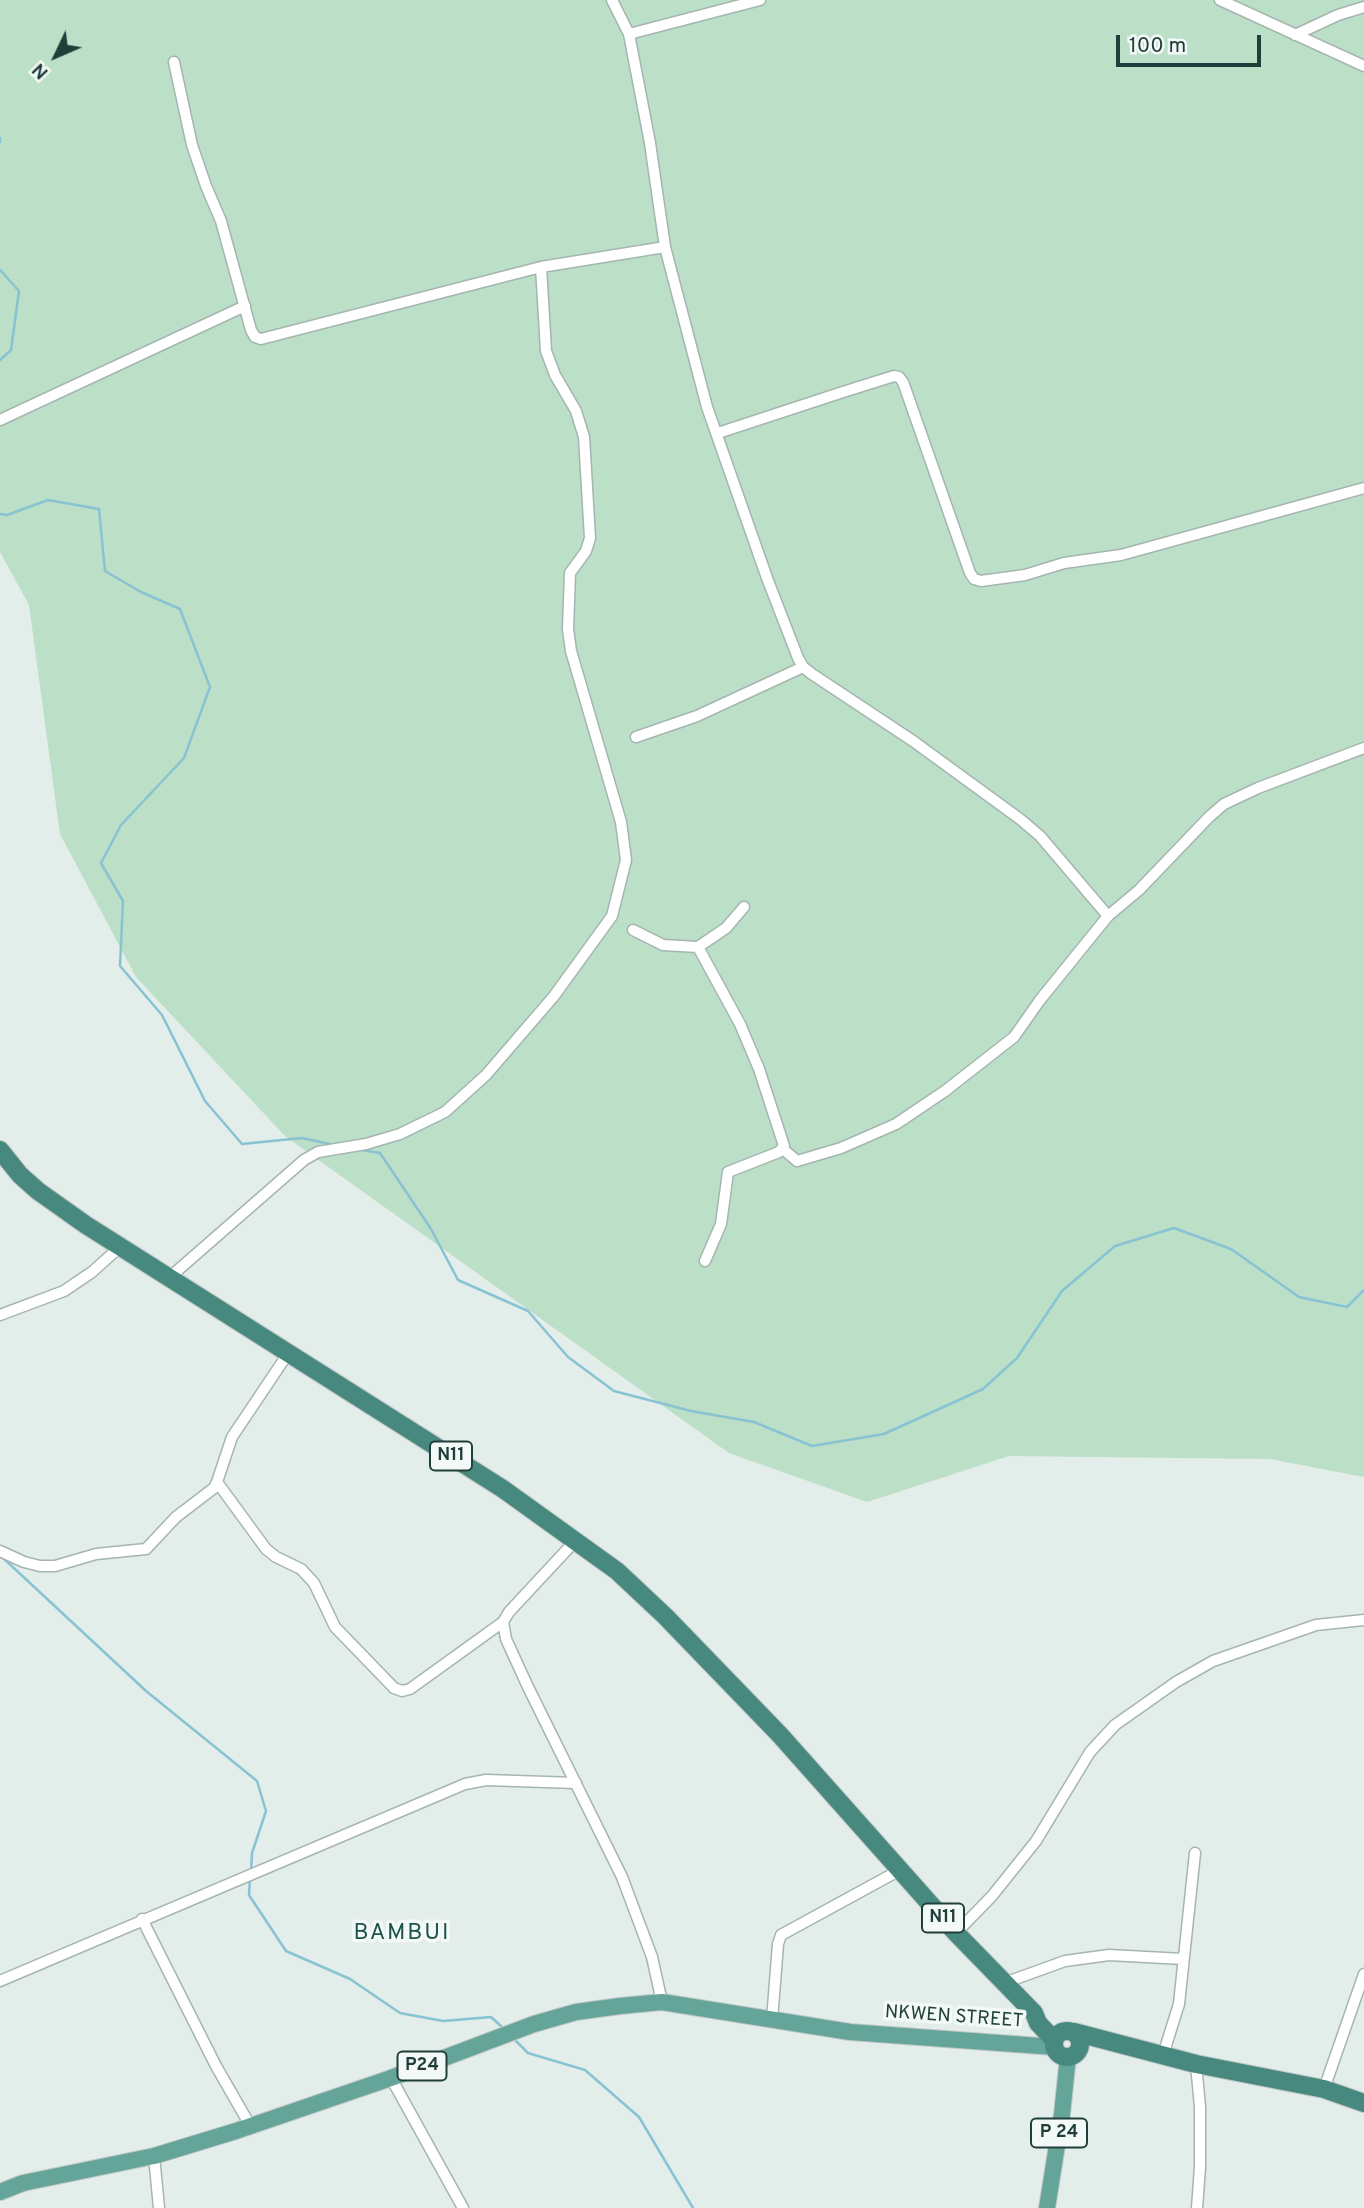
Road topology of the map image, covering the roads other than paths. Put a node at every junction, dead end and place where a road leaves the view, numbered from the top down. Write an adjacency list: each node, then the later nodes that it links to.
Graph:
1 (612, 0): 5 (street)
2 (760, 0): 5 (street)
3 (1220, 0): 6 (street)
4 (1364, 7): 6 (street)
5 (629, 34): 9 (street)
6 (1295, 35): 8 (street)
7 (174, 62): 11 (street)
8 (1364, 66)
9 (665, 247): 10 (street); 13 (street)
10 (541, 267): 11 (street); 26 (street)
11 (245, 306): 12 (street)
12 (0, 420)
13 (718, 433): 14 (street); 15 (street)
14 (1364, 488)
15 (803, 667): 16 (street); 19 (street)
16 (636, 737)
17 (1364, 748): 19 (street)
18 (744, 907): 21 (street)
19 (1108, 916): 22 (street)
20 (634, 930): 21 (street)
21 (698, 947): 22 (street)
22 (783, 1149): 25 (street)
23 (0, 1150): 24 (highway, N11)
24 (121, 1247): 26 (highway, N11); 27 (street)
25 (705, 1261)
26 (170, 1277): 28 (highway, N11)
27 (0, 1315)
28 (289, 1352): 29 (street); 30 (highway, N11)
29 (218, 1482): 31 (street); 33 (street)
30 (576, 1540): 33 (street); 36 (highway, N11)
31 (0, 1551)
32 (1364, 1620): 38 (street)
33 (503, 1622): 34 (street)
34 (576, 1783): 37 (street); 43 (street)
35 (1195, 1853): 39 (street)
36 (900, 1870): 38 (highway, N11); 44 (street)
37 (142, 1919): 41 (street); 51 (street)
38 (956, 1933): 42 (highway, N11)
39 (1183, 1959): 42 (street); 46 (street)
40 (1364, 1974): 49 (street)
41 (0, 1981)
42 (1004, 1983): 45 (highway, N11)
43 (662, 2002): 44 (main road, P24); 48 (main road, P24)
44 (772, 2020): 45 (main road, NKWEN STREET / P24)
45 (1065, 2043): 46 (highway); 56 (main road, P 24)
46 (1163, 2055): 47 (highway)
47 (1196, 2064): 49 (highway); 57 (street)
48 (391, 2078): 51 (main road, P24); 55 (street)
49 (1324, 2089): 50 (highway)
50 (1364, 2104)
51 (251, 2127): 52 (main road, P24)
52 (154, 2156): 53 (main road, P24); 54 (street)
53 (0, 2192)
54 (159, 2208)
55 (463, 2208)
56 (1047, 2208)
57 (1197, 2208)

